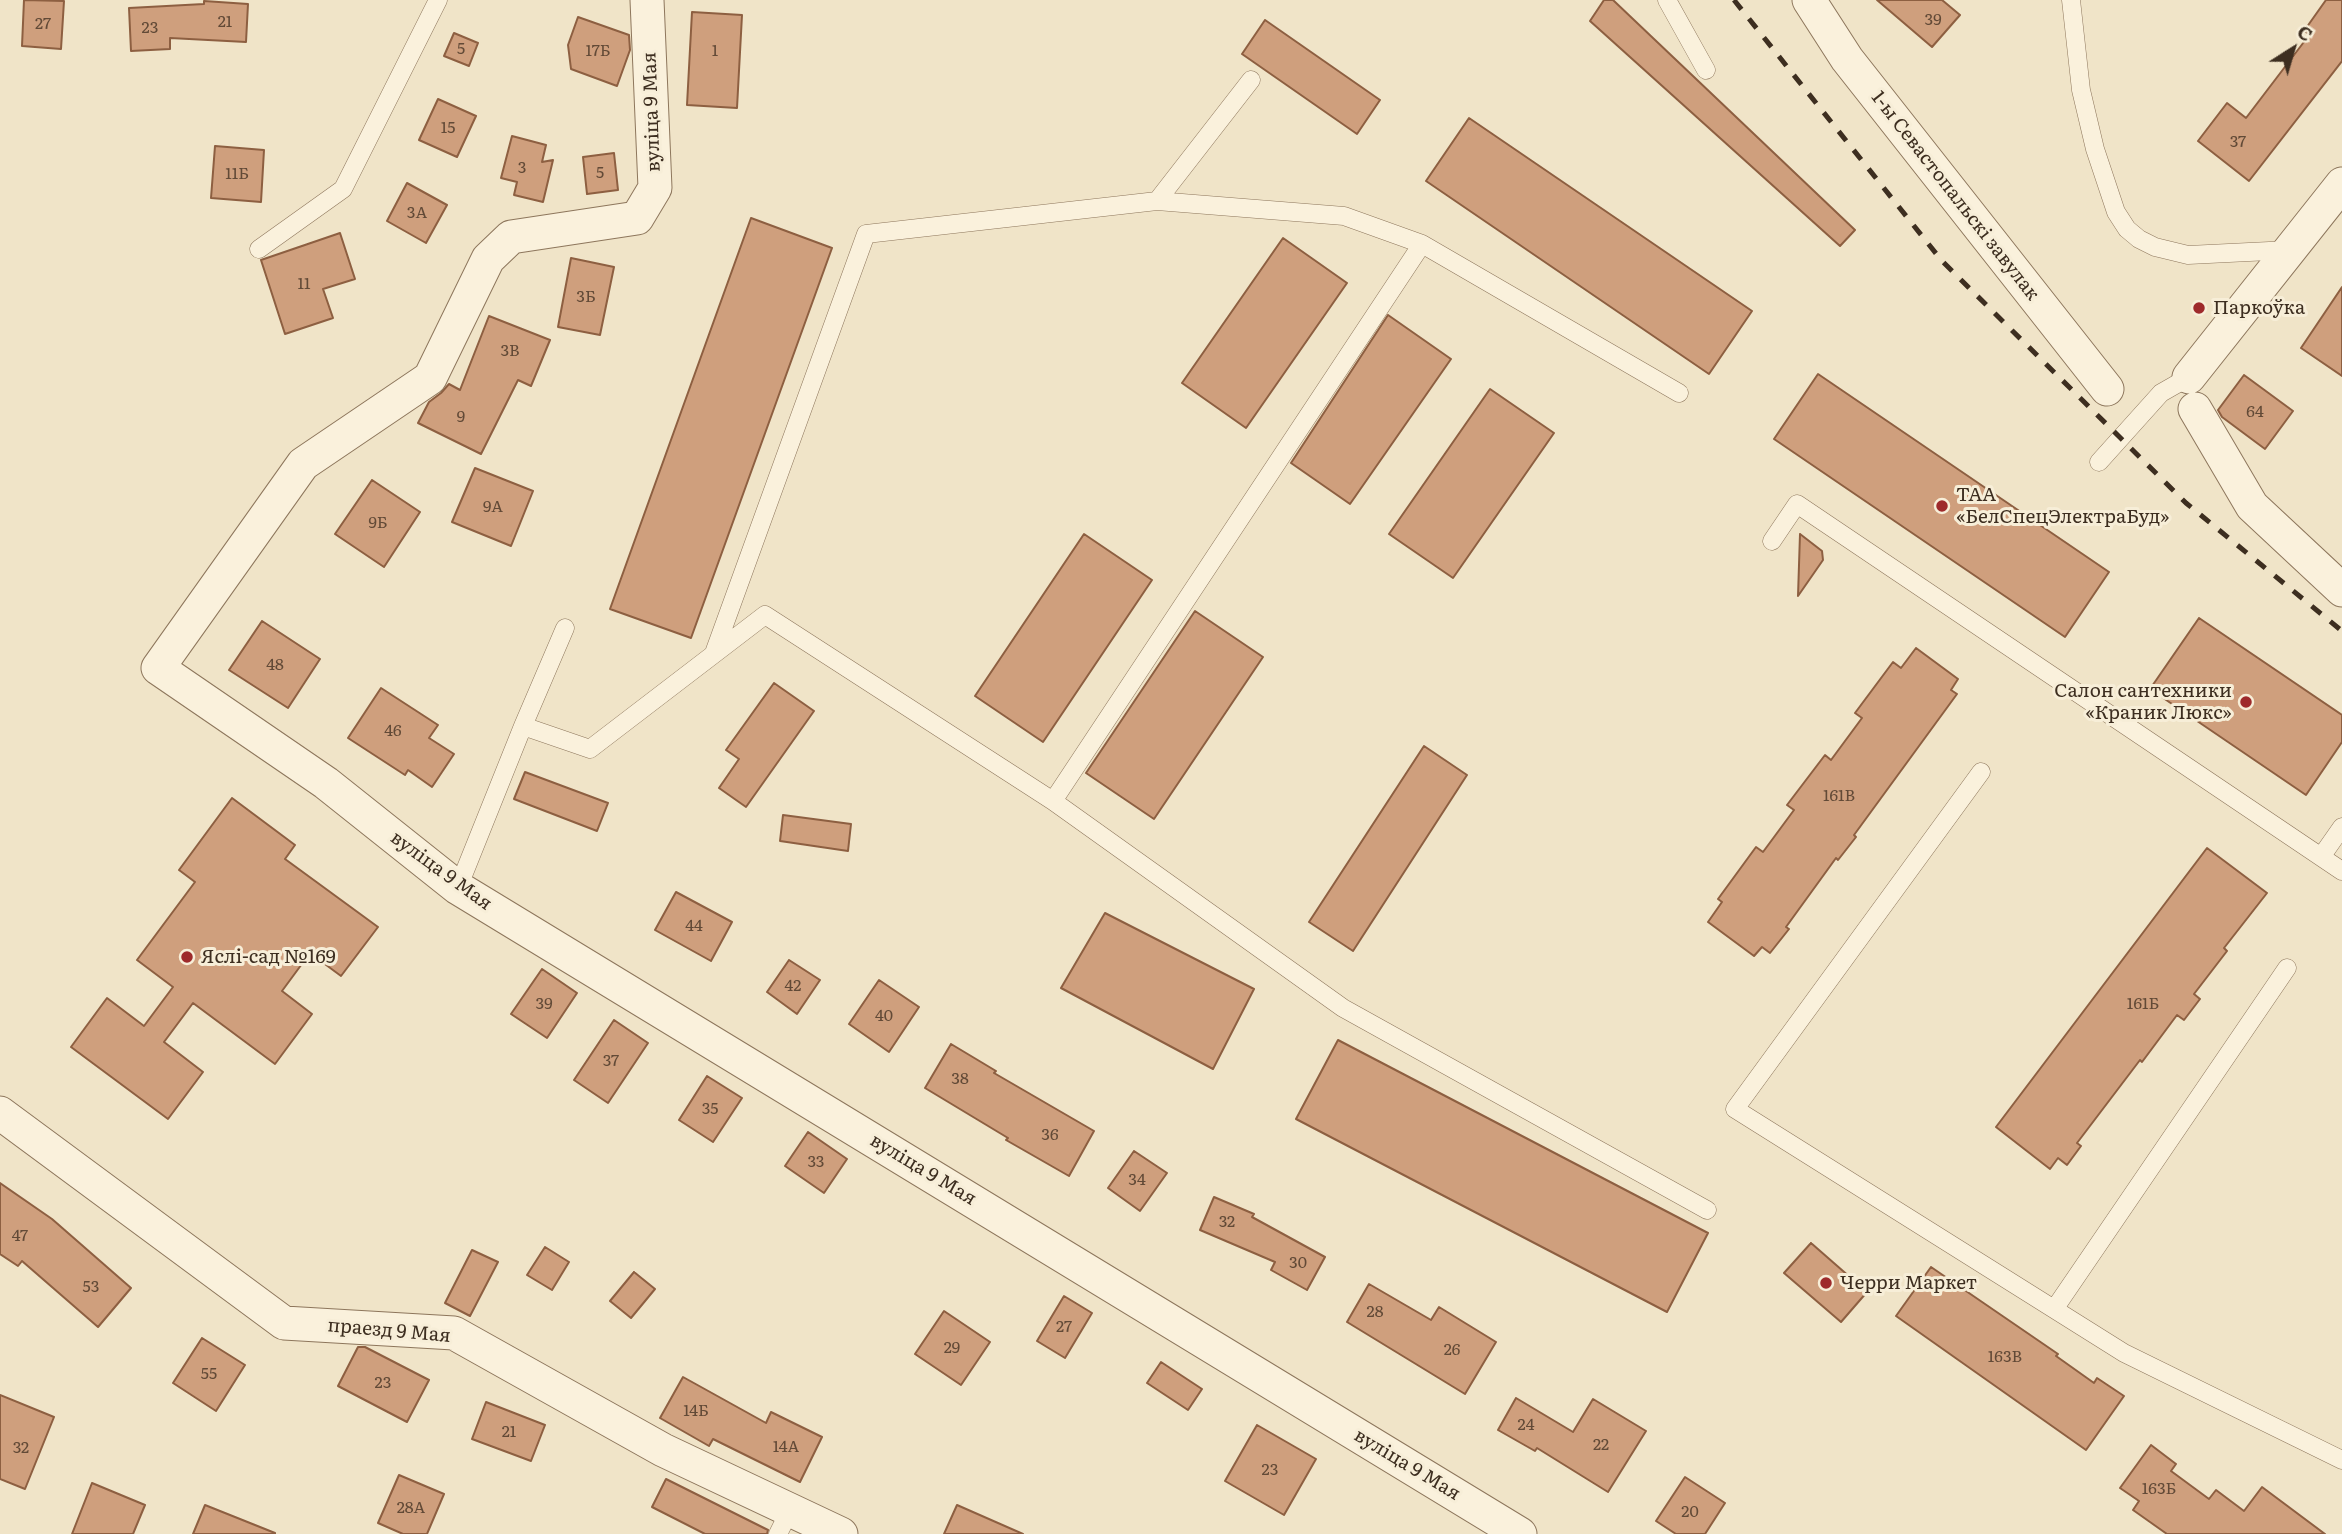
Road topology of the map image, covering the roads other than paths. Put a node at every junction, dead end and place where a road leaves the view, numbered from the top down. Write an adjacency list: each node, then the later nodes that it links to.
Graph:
1 (438, 0): 11 (lane)
2 (647, 0): 27 (street, вуліца 9 Мая)
3 (1667, 0): 6 (lane)
4 (1809, 0): 13 (street, 1-ы Севастопальскі завулак)
5 (2071, 0): 12 (lane)
6 (1706, 70)
7 (1251, 80): 9 (lane)
8 (2342, 184): 12 (street)
9 (1157, 201): 10 (lane); 20 (lane)
10 (1422, 244): 14 (lane); 23 (lane)
11 (259, 249)
12 (2290, 250): 15 (street)
13 (2107, 388)
14 (1679, 393)
15 (2192, 393): 16 (lane); 18 (street)
16 (2099, 462)
17 (1772, 541): 25 (lane)
18 (2342, 590)
19 (565, 628): 21 (lane)
20 (715, 653): 21 (lane); 23 (lane)
21 (523, 726): 27 (lane)
22 (1982, 772): 31 (lane)
23 (1053, 801): 30 (lane)
24 (2342, 827): 25 (lane)
25 (2321, 857): 26 (lane)
26 (2342, 872)
27 (458, 888): 35 (street, вуліца 9 Мая)
28 (2287, 968): 31 (lane)
29 (0, 1114): 33 (street, праезд 9 Мая)
30 (1707, 1210)
31 (2055, 1308): 32 (lane)
32 (2342, 1460)
33 (784, 1522): 34 (street, праезд 9 Мая)
34 (841, 1534)
35 (1520, 1534)

